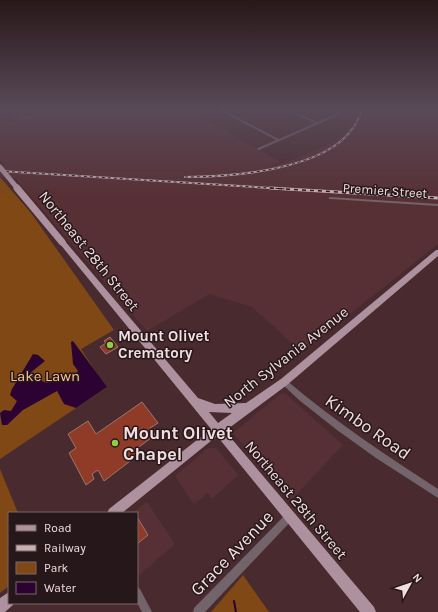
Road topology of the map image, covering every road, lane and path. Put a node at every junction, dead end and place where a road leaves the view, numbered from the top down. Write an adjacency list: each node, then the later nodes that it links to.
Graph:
1 (273, 138): 3 (street)
2 (284, 138): 3 (street)
3 (278, 140): 4 (street)
4 (259, 149)
5 (0, 167): 10 (main road, Northeast 28th Street, bridge)
6 (331, 198): 7 (street, Premier Street)
7 (438, 204)
8 (438, 252): 9 (main road, North Sylvania Avenue)
9 (284, 382): 11 (main road, North Sylvania Avenue); 13 (street, Kimbo Road)
10 (192, 400): 11 (main road); 12 (main road, Northeast 28th Street)
11 (249, 408): 12 (main road, North Sylvania Avenue)
12 (217, 430): 14 (main road, North Sylvania Avenue); 15 (main road, Northeast 28th Street)
13 (438, 494)
14 (114, 512)
15 (289, 516): 20 (street, Grace Avenue); 21 (main road, Northeast 28th Street)
16 (138, 594): 19 (street)
17 (8, 600): 18 (main road)
18 (0, 607)
19 (147, 612)
20 (198, 612)
21 (369, 612)

